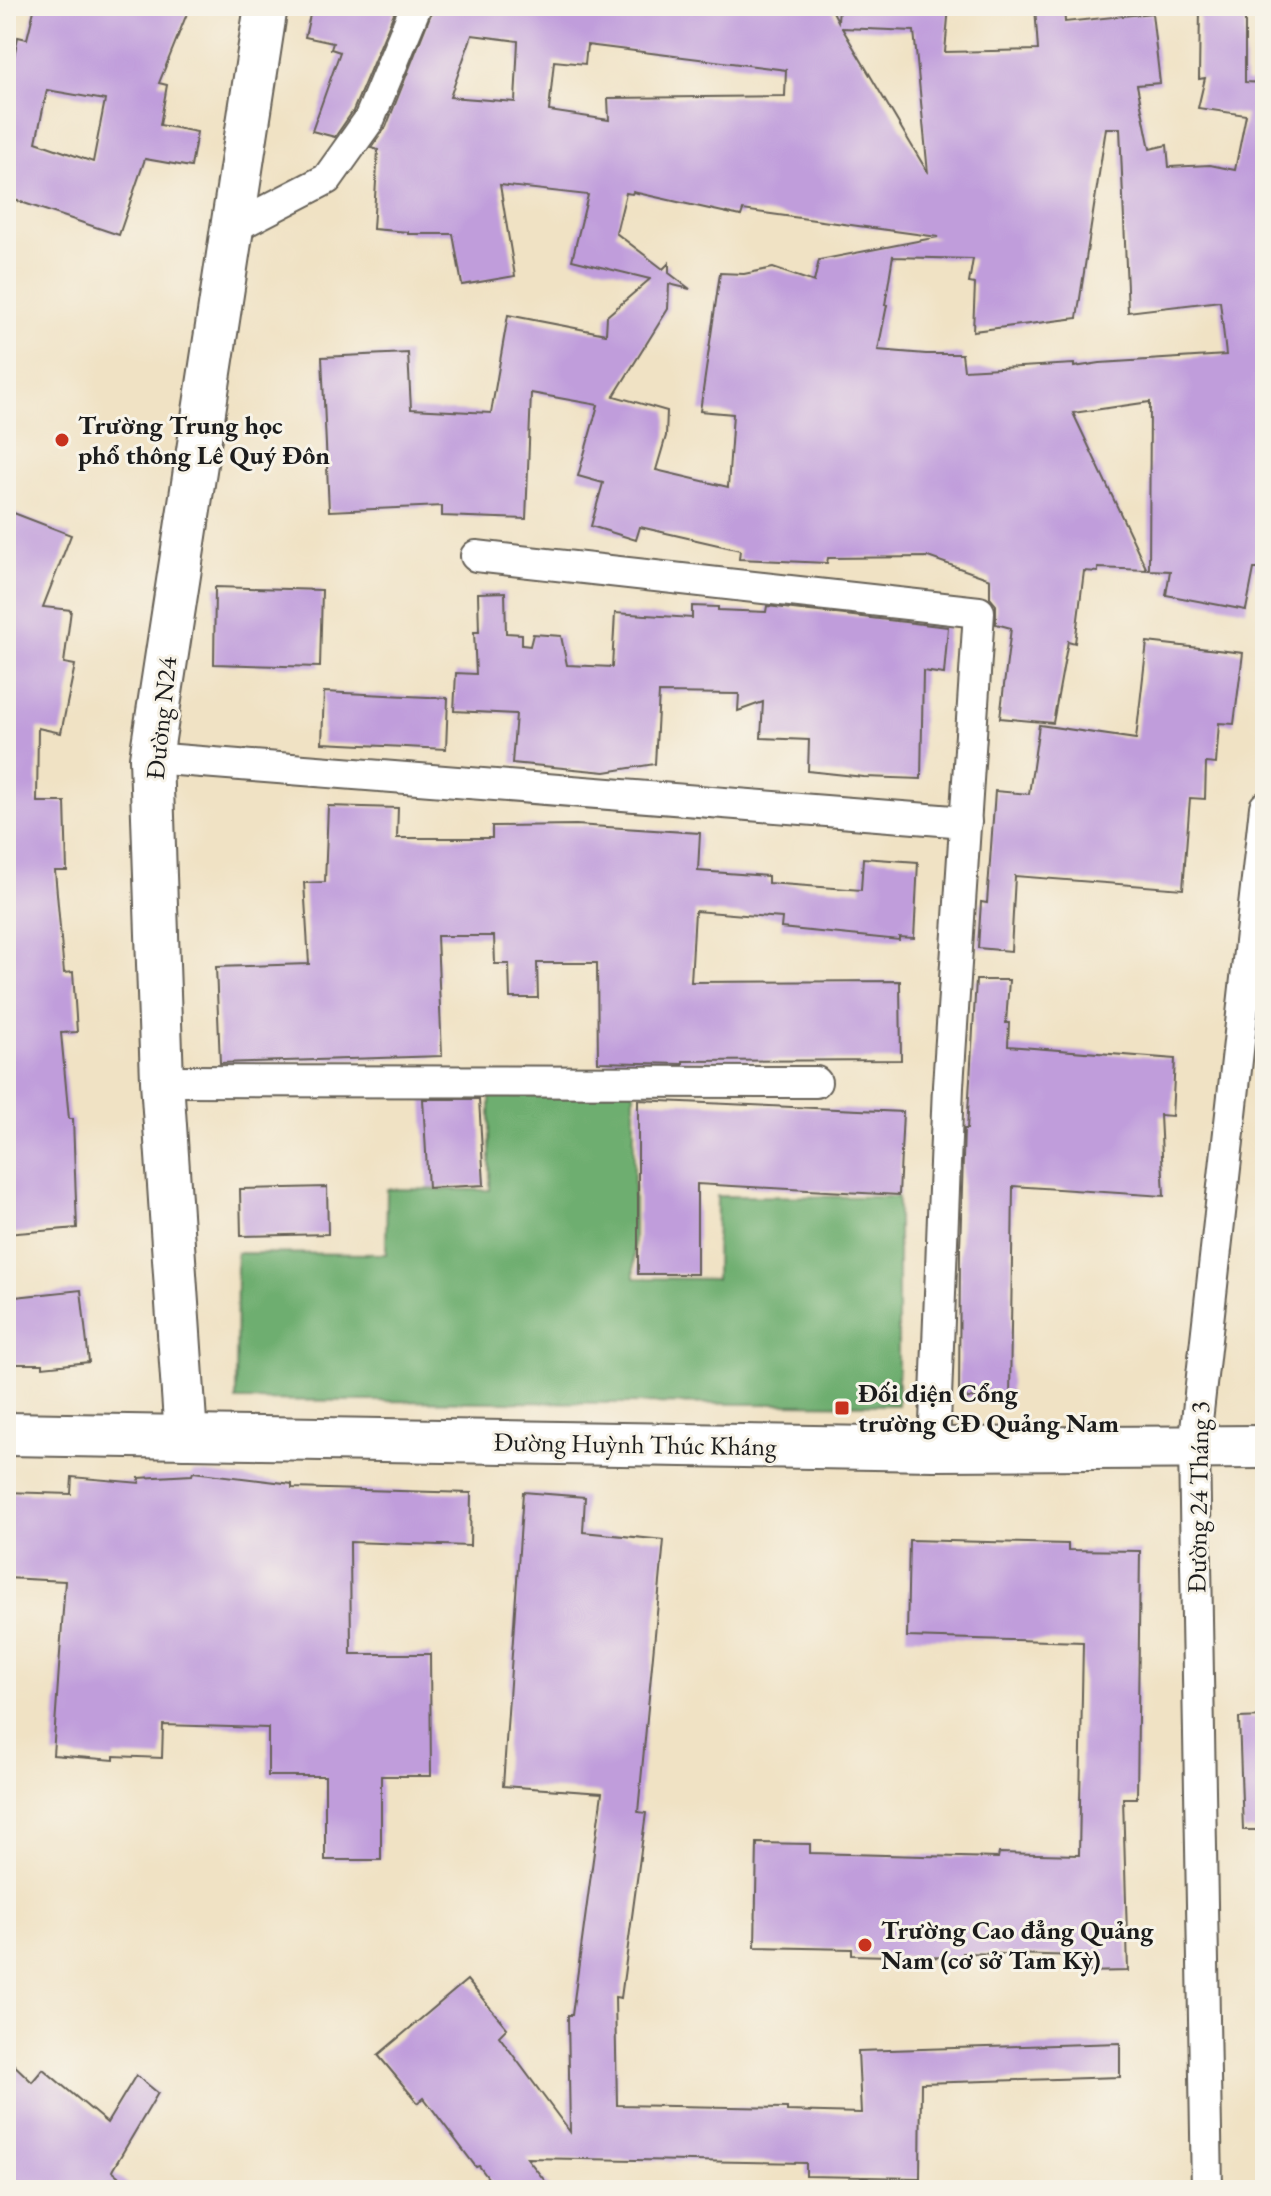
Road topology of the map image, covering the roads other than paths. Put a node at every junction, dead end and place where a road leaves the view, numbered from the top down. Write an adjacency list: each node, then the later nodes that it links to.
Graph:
1 (266, 6): 3 (street, Đường N24)
2 (416, 6): 3 (street)
3 (232, 228): 5 (street, Đường N24)
4 (476, 556): 7 (street)
5 (151, 758): 7 (street); 8 (street, Đường N24)
6 (1265, 807): 13 (street, Đường 24 Tháng 3)
7 (966, 822): 14 (street)
8 (162, 1081): 9 (street); 11 (street, Đường N24)
9 (816, 1082)
10 (6, 1434): 11 (street, Đường Huỳnh Thúc Kháng)
11 (186, 1437): 14 (street, Đường Huỳnh Thúc Kháng)
12 (1265, 1447): 13 (street, Đường Huỳnh Thúc Kháng)
13 (1194, 1448): 14 (street, Đường Huỳnh Thúc Kháng); 15 (street, Đường 24 Tháng 3)
14 (934, 1449)
15 (1207, 2190)

